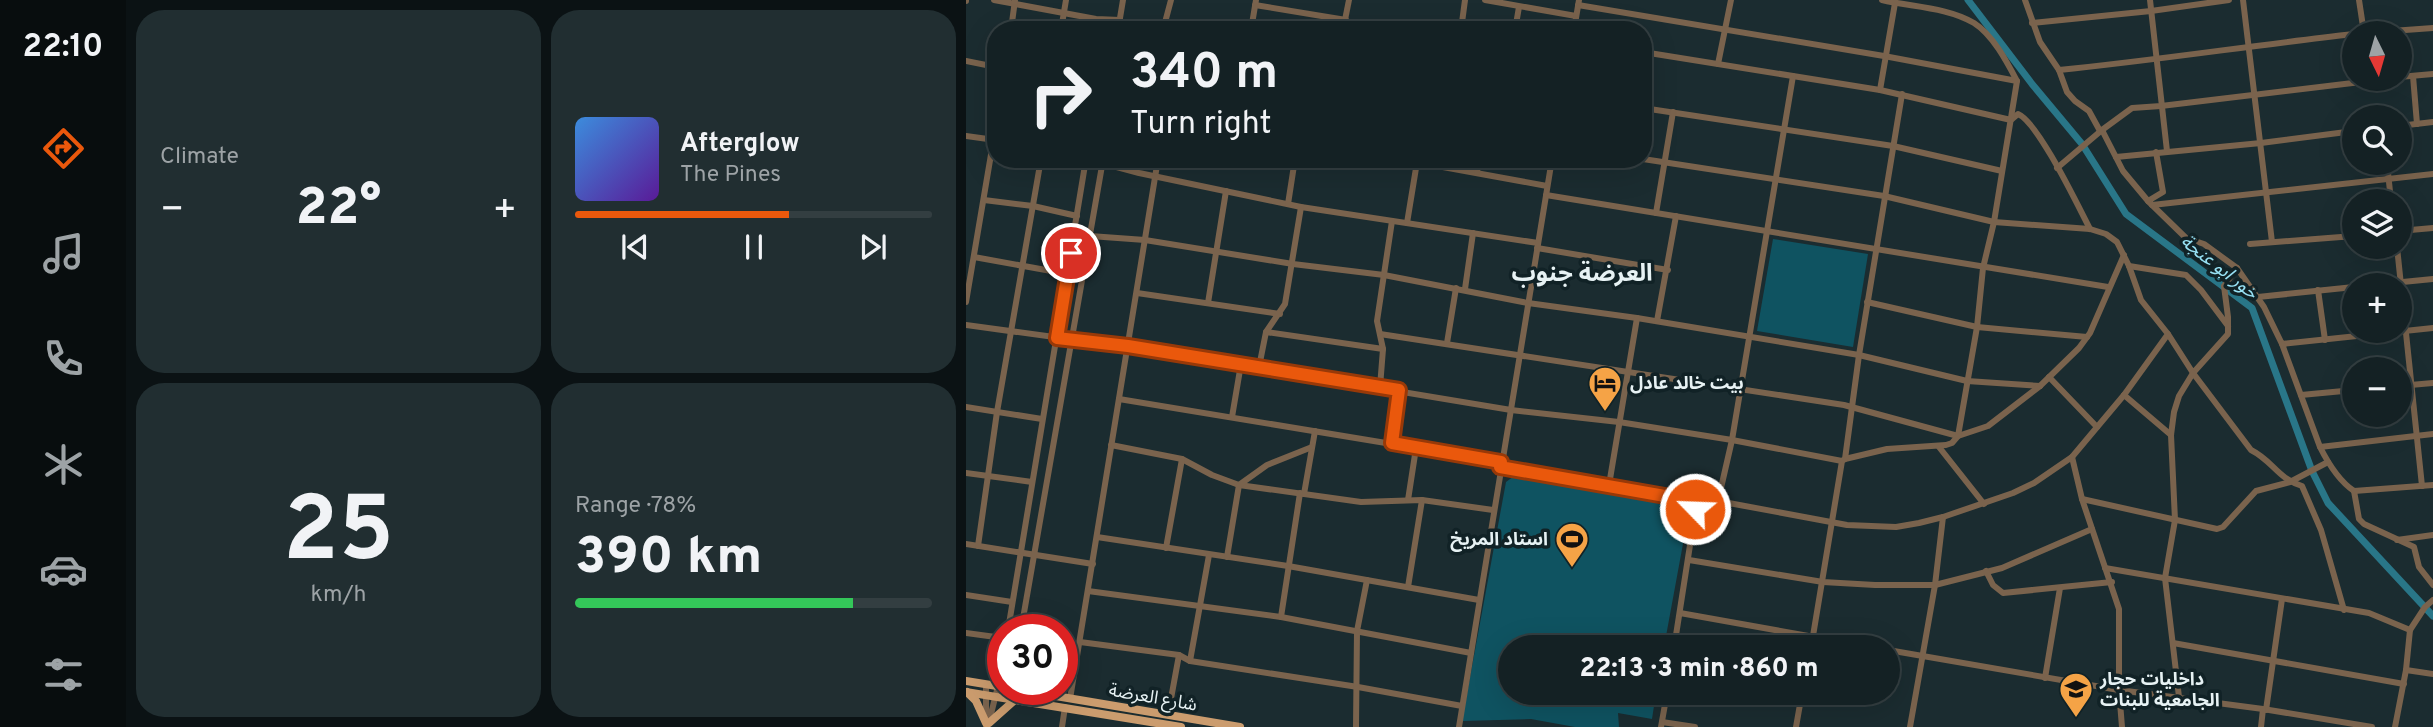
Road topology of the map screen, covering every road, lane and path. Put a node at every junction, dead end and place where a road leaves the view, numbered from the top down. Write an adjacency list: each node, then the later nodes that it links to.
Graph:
1 (994, 0): 16 (street)
2 (1066, 0): 23 (street)
3 (1123, 0): 25 (street)
4 (1171, 0): 29 (street)
5 (1349, 0): 26 (street)
6 (1465, 0): 31 (street)
7 (1485, 0): 20 (street)
8 (1731, 0): 36 (street)
9 (1882, 0): 19 (street)
10 (1929, 0): 21 (street)
11 (2025, 0): 34 (street)
12 (2150, 0): 22 (street)
13 (2229, 0): 22 (street)
14 (2243, 0): 38 (street)
15 (2359, 0): 35 (street)
16 (1015, 2): 23 (street); 27 (street)
17 (1256, 2): 26 (street); 30 (street)
18 (1578, 2): 24 (street); 36 (street)
19 (1895, 3): 21 (street); 40 (street)
20 (1519, 7): 24 (street); 32 (street)
21 (1928, 8): 49 (street)
22 (2151, 11): 34 (street); 41 (street)
23 (1064, 13): 25 (street); 28 (street)
24 (1576, 16): 33 (street)
25 (1120, 20)
26 (1346, 20)
27 (1012, 21)
28 (1063, 21)
29 (1165, 21)
30 (1253, 21)
31 (1462, 21)
32 (1517, 21)
33 (1575, 21)
34 (2032, 23): 45 (street)
35 (2433, 28)
36 (1726, 30): 40 (street); 43 (street)
37 (2342, 35): 38 (street)
38 (2249, 45): 41 (street); 53 (street)
39 (1652, 53): 43 (street)
40 (1884, 56): 49 (street); 51 (street)
41 (2157, 60): 45 (street); 54 (street)
42 (966, 61): 44 (street)
43 (1718, 64): 47 (street)
44 (987, 65)
45 (2059, 70): 62 (street)
46 (2433, 74): 48 (street)
47 (1794, 76): 51 (street); 61 (street)
48 (2413, 76): 59 (street)
49 (2017, 81): 57 (street)
50 (2342, 84): 53 (street)
51 (1880, 90): 52 (street)
52 (1902, 94): 57 (street); 67 (street)
53 (2254, 95): 54 (street); 66 (street)
54 (2161, 106): 62 (street); 68 (street)
55 (1652, 109): 56 (street)
56 (1673, 112): 61 (street); 72 (street)
57 (2011, 120): 73 (street); 85 (street)
58 (2433, 122): 59 (street)
59 (2417, 124): 60 (street)
60 (2412, 125)
61 (1785, 129): 67 (street); 90 (street)
62 (2101, 130): 70 (street); 73 (street)
63 (2342, 133): 66 (street)
64 (966, 136): 65 (street)
65 (987, 139)
66 (2260, 143): 68 (street); 95 (street)
67 (1893, 146): 85 (street); 97 (street)
68 (2167, 151): 69 (street)
69 (2156, 152): 70 (street); 99 (street)
70 (2116, 157): 99 (street)
71 (1652, 161): 72 (street)
72 (1665, 163): 90 (street); 103 (street)
73 (2057, 167): 110 (street)
74 (990, 168): 98 (street)
75 (1039, 168): 101 (street)
76 (1085, 168): 104 (street)
77 (1102, 168): 114 (street)
78 (1121, 168): 89 (street)
79 (1157, 168): 89 (street)
80 (1294, 168): 100 (street)
81 (1416, 168): 108 (street)
82 (1453, 168): 86 (street)
83 (1478, 168): 86 (street)
84 (1550, 168): 92 (street)
85 (2002, 171): 107 (street)
86 (1477, 172): 92 (street)
87 (2433, 174): 91 (street)
88 (2388, 175): 91 (street)
89 (1156, 177): 94 (street); 116 (street)
90 (1776, 179): 97 (street); 112 (street)
91 (2389, 179): 93 (street); 95 (street)
92 (1547, 186): 96 (street)
93 (2390, 189)
94 (1226, 191): 100 (street); 121 (street)
95 (2267, 191): 99 (street); 117 (street)
96 (1546, 195): 103 (street); 119 (street)
97 (1884, 196): 107 (street); 120 (street)
98 (984, 200): 101 (street); 123 (street)
99 (2150, 203): 128 (street)
100 (1288, 204): 102 (street)
101 (1033, 206): 104 (street); 126 (street)
102 (1301, 207): 106 (street); 124 (street)
103 (1656, 213): 105 (street)
104 (1077, 216): 130 (street)
105 (1676, 216): 112 (street); 129 (street)
106 (1392, 220): 108 (street); 131 (street)
107 (1994, 222): 110 (street); 127 (street)
108 (1407, 223): 113 (street)
109 (2433, 228): 111 (street)
110 (2090, 229): 122 (street)
111 (2412, 230)
112 (1767, 232): 120 (street); 157 (street)
113 (1473, 233): 119 (street); 137 (street)
114 (1090, 236): 116 (street); 161 (street)
115 (2342, 237): 117 (street)
116 (1145, 240): 121 (street); 139 (street)
117 (2272, 242): 118 (street)
118 (2250, 244)
119 (1537, 246): 129 (street); 144 (street)
120 (1876, 250): 127 (street); 142 (street)
121 (1217, 252): 124 (street); 143 (street)
122 (2124, 256): 125 (street); 134 (street)
123 (974, 257): 126 (street); 141 (street)
124 (1293, 264): 131 (street); 145 (street)
125 (2129, 265): 150 (street); 156 (street)
126 (1022, 266): 130 (street); 153 (street)
127 (1983, 268): 134 (street); 149 (street)
128 (2237, 268): 140 (street); 150 (street)
129 (1668, 270): 147 (street)
130 (1068, 274): 159 (street)
131 (1384, 275): 135 (street); 155 (street)
132 (2433, 279): 133 (street)
133 (2412, 282)
134 (2108, 287): 158 (street)
135 (1456, 288): 137 (street); 163 (street)
136 (2342, 288): 138 (street)
137 (1465, 289): 144 (street)
138 (2318, 290): 140 (street); 162 (street)
139 (1137, 293): 143 (street); 165 (street)
140 (2258, 297): 164 (street)
141 (966, 302)
142 (1867, 302): 149 (street); 168 (street)
143 (1208, 303): 145 (street)
144 (1528, 303): 146 (street); 167 (street)
145 (1280, 314): 154 (street)
146 (1637, 318): 147 (street); 171 (street)
147 (1657, 321): 157 (street)
148 (966, 324): 153 (street)
149 (1977, 327): 158 (street); 174 (street)
150 (2228, 327): 172 (street)
151 (2433, 328): 152 (street)
152 (2412, 330)
153 (1012, 332): 159 (street); 188 (street)
154 (1266, 332): 166 (street); 170 (street)
155 (1380, 334): 163 (street); 166 (street)
156 (2168, 334): 172 (street); 182 (street)
157 (1750, 337): 168 (street); 179 (street)
158 (2087, 337): 173 (street)
159 (1057, 338): 161 (street); 190 (street)
160 (2342, 338): 162 (street)
161 (1073, 340): 165 (street); 238 (street)
162 (2325, 340): 164 (street)
163 (1447, 343): 167 (street)
164 (2281, 344): 183 (street)
165 (1128, 346): 169 (street); 184 (street)
166 (1382, 349): 178 (street)
167 (1519, 355): 171 (street); 187 (street)
168 (1859, 355): 174 (street); 186 (street)
169 (1241, 364): 170 (street); 189 (street)
170 (1259, 367): 178 (street)
171 (1628, 371): 179 (street); 191 (street)
172 (2193, 373): 195 (street); 213 (street)
173 (2049, 377): 177 (street); 192 (street)
174 (1967, 381): 177 (street); 197 (street)
175 (2433, 383): 176 (street)
176 (2412, 384): 196 (street)
177 (2040, 386): 197 (street)
178 (1380, 387): 180 (street)
179 (1741, 389): 186 (street); 198 (street)
180 (1399, 390): 187 (street); 199 (street)
181 (2342, 391): 183 (street)
182 (2124, 395): 192 (street); 195 (street)
183 (2301, 395): 203 (street)
184 (1119, 399): 189 (street); 200 (street)
185 (966, 407): 188 (street)
186 (1851, 407): 197 (street); 207 (street)
187 (1511, 410): 191 (street); 209 (street)
188 (997, 412): 190 (street); 211 (street)
189 (1232, 417): 193 (street)
190 (1042, 419): 212 (street)
191 (1619, 422): 198 (street); 215 (street)
192 (2097, 427): 205 (street)
193 (1314, 431): 199 (street); 201 (street)
194 (2433, 433): 196 (street)
195 (2171, 435): 228 (street)
196 (2417, 435): 203 (street); 217 (street)
197 (1958, 436): 202 (street)
198 (1732, 440): 207 (street); 223 (street)
199 (1392, 443): 204 (street)
200 (1111, 445): 206 (street); 232 (street)
201 (1312, 447): 214 (street); 219 (street)
202 (1939, 447): 207 (street); 225 (street)
203 (2320, 447): 208 (street)
204 (1416, 448): 209 (street); 221 (street)
205 (2072, 457): 220 (street); 225 (street)
206 (1182, 459): 214 (street); 236 (street)
207 (1844, 460): 229 (street)
208 (2328, 462): 213 (street); 218 (street)
209 (1501, 465): 215 (street); 226 (street)
210 (966, 473): 211 (street)
211 (988, 475): 212 (street); 235 (street)
212 (1032, 482): 237 (street)
213 (2290, 482): 228 (street); 261 (street)
214 (1239, 485): 219 (street); 240 (street)
215 (1609, 485): 224 (street)
216 (2433, 485): 217 (street)
217 (2422, 486): 218 (street)
218 (2354, 491): 233 (street)
219 (1302, 494): 221 (street); 243 (street)
220 (2082, 499): 228 (street); 230 (street)
221 (1408, 500): 222 (street)
222 (1422, 500): 226 (street); 252 (street)
223 (1718, 501): 224 (street); 229 (street)
224 (1691, 502): 241 (street)
225 (1983, 504): 227 (street)
226 (1493, 510): 257 (street)
227 (1943, 517): 229 (street); 251 (street)
228 (2175, 520): 246 (street)
229 (1832, 523): 248 (street)
230 (2092, 529): 244 (street); 245 (street)
231 (2433, 535): 233 (street)
232 (1097, 537): 236 (street); 242 (street)
233 (2397, 540): 250 (street)
234 (966, 544): 235 (street)
235 (978, 546): 237 (street)
236 (1167, 548): 239 (street)
237 (1021, 552): 238 (street); 259 (street)
238 (1035, 554): 242 (street); 264 (street)
239 (1209, 555): 240 (street); 260 (street)
240 (1227, 556): 243 (street)
241 (1689, 560): 248 (street); 262 (street)
242 (1093, 564): 254 (street)
243 (1288, 566): 247 (street); 265 (street)
244 (2105, 568): 246 (street); 249 (street)
245 (1986, 571): 251 (street); 253 (street)
246 (2165, 578): 256 (street); 273 (street)
247 (1367, 580): 252 (street); 267 (street)
248 (1823, 582): 251 (street); 270 (street)
249 (2112, 582): 253 (street); 288 (street)
250 (2433, 584)
251 (1936, 585): 278 (street)
252 (1408, 587): 257 (street)
253 (2060, 588): 283 (street)
254 (1088, 591): 260 (street); 272 (street)
255 (966, 595): 259 (street)
256 (2283, 599): 261 (street); 279 (street)
257 (1479, 600): 276 (street)
258 (2433, 600): 266 (street)
259 (1012, 603): 263 (street)
260 (1200, 605): 265 (street); 280 (street)
261 (2344, 610): 266 (street)
262 (1679, 612): 269 (street); 270 (street)
263 (1010, 614)
264 (1024, 614)
265 (1281, 617): 267 (street)
266 (2410, 630): 281 (street)
267 (1357, 631): 276 (street); 287 (street)
268 (966, 633): 271 (street)
269 (1676, 635)
270 (1814, 635)
271 (987, 636)
272 (1080, 642): 274 (street); 277 (street)
273 (2173, 643): 279 (street); 291 (street)
274 (1078, 652)
275 (1900, 652): 278 (street)
276 (1471, 653): 299 (street)
277 (1179, 655): 280 (street); 301 (street)
278 (1922, 656): 283 (street); 311 (street)
279 (2275, 660): 286 (street); 300 (street)
280 (1190, 661): 287 (street)
281 (2406, 670): 282 (street); 286 (street)
282 (2433, 674)
283 (2045, 678): 288 (street)
284 (966, 681): 285 (main road)
285 (986, 684): 290 (street)
286 (2403, 684): 315 (street)
287 (1358, 687): 299 (street); 307 (street)
288 (2119, 690): 291 (street); 312 (street)
289 (967, 692): 290 (main road, شارع العرضة); 302 (main road)
290 (985, 695): 302 (street)
291 (2179, 697): 300 (street)
292 (1078, 704): 301 (main road, شارع العرضة)
293 (993, 705): 302 (street)
294 (1009, 705): 302 (main road)
295 (1068, 705): 304 (street)
296 (1077, 705): 305 (main road, شارع العرضة)
297 (1665, 705): 303 (street)
298 (1800, 705): 310 (street)
299 (1462, 706): 308 (street)
300 (2265, 709): 313 (street); 314 (street)
301 (1168, 715): 306 (main road, شارع العرضة)
302 (987, 725)
303 (1662, 725): 309 (street)
304 (1062, 727)
305 (1181, 727)
306 (1240, 727)
307 (1356, 727)
308 (1459, 727)
309 (1695, 727)
310 (1796, 727)
311 (1910, 727)
312 (2123, 727)
313 (2261, 727)
314 (2372, 727)
315 (2395, 727)

